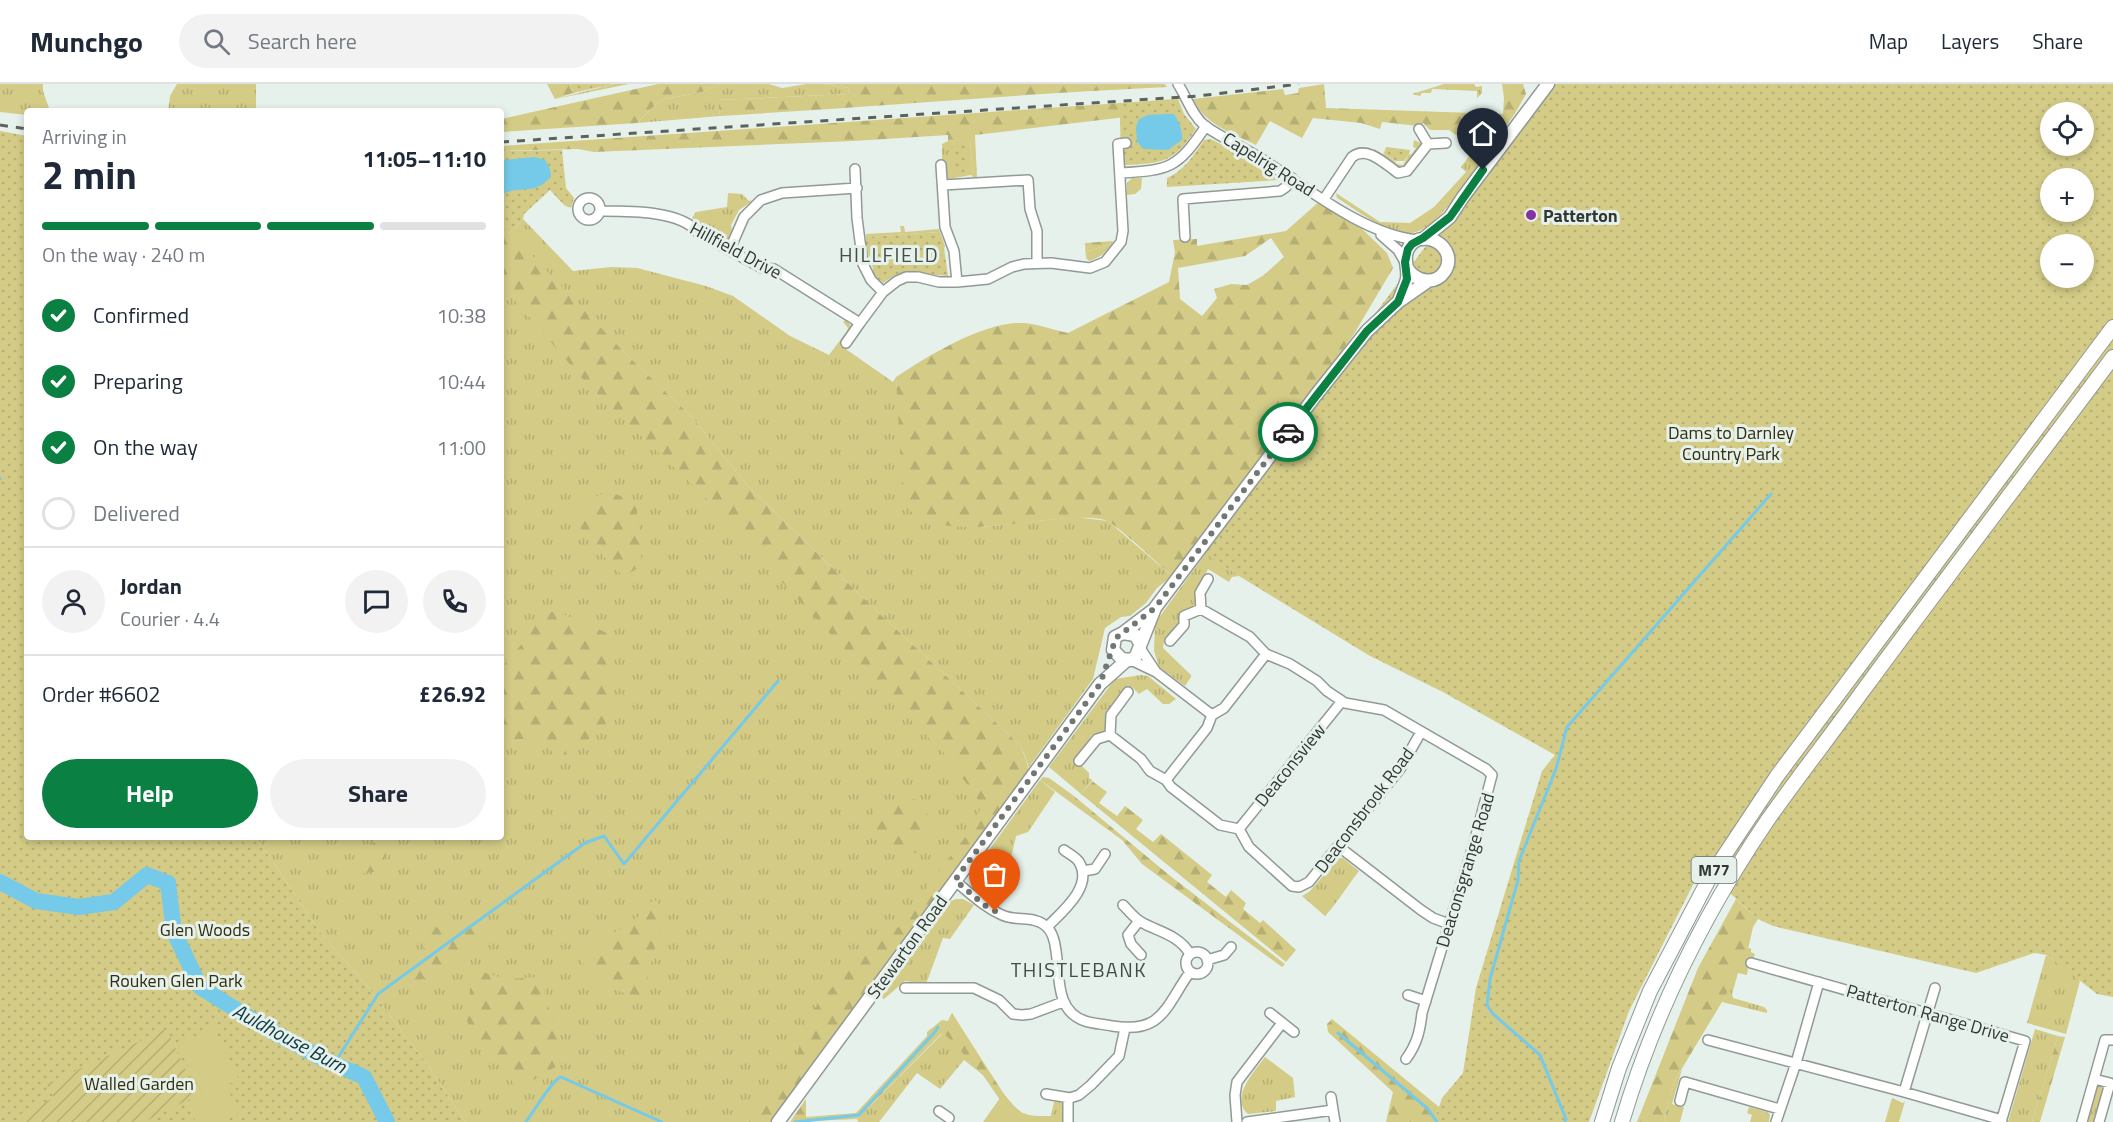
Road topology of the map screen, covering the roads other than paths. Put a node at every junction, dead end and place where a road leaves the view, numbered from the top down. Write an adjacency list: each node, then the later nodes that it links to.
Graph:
1 (1178, 84): 3 (street, Capelrig Road)
2 (1548, 84): 16 (main road)
3 (1206, 126): 10 (street); 11 (street, Capelrig Road)
4 (1419, 129): 7 (street)
5 (1126, 143): 10 (street)
6 (1446, 143): 7 (street)
7 (1428, 144): 14 (street)
8 (940, 165): 12 (street)
9 (855, 169): 13 (street)
10 (1120, 173): 22 (street)
11 (1292, 178): 14 (street, Capelrig Road); 18 (street)
12 (943, 185): 22 (street); 25 (street)
13 (856, 188): 20 (street); 26 (street)
14 (1324, 199): 17 (street, Capelrig Road)
15 (600, 211): 20 (street, Hillfield Drive)
16 (1450, 217): 19 (main road); 21 (main road)
17 (1375, 229): 19 (street, Capelrig Road); 23 (street, Capelrig Road)
18 (1185, 237)
19 (1420, 239): 21 (main road); 23 (main road)
20 (730, 249): 28 (street, Hillfield Drive)
21 (1445, 249): 24 (main road)
22 (1037, 263): 25 (street)
23 (1406, 265): 24 (main road); 27 (main road)
24 (1428, 281): 27 (main road)
25 (957, 282): 26 (street)
26 (883, 292): 28 (street)
27 (1398, 302): 33 (main road)
28 (860, 323): 30 (street)
29 (2113, 327): 97 (highway, M77)
30 (846, 343)
31 (2113, 357): 98 (highway, M77)
32 (1208, 579): 34 (street)
33 (1155, 608): 35 (main road); 37 (main road)
34 (1200, 609): 36 (street); 39 (street, Deaconsgrange Road)
35 (1123, 633): 37 (main road); 38 (main road)
36 (1170, 640)
37 (1140, 645): 40 (main road); 41 (street)
38 (1113, 646): 40 (main road); 42 (main road, Stewarton Road)
39 (1266, 654): 44 (street, Deaconsgrange Road); 45 (street)
40 (1129, 660): 41 (street); 42 (main road, Stewarton Road)
41 (1156, 672): 45 (street)
42 (1100, 684): 55 (main road, Stewarton Road)
43 (1128, 692): 47 (street)
44 (1342, 701): 46 (street, Deaconsgrange Road); 50 (street, Deaconsview)
45 (1212, 715): 49 (street)
46 (1421, 732): 51 (street, Deaconsbrook Road); 58 (street, Deaconsgrange Road)
47 (1110, 735): 48 (street); 49 (street)
48 (1080, 762)
49 (1166, 780): 50 (street)
50 (1239, 829): 51 (street, Deaconsbrook Road)
51 (1338, 846): 58 (street)
52 (1064, 850): 54 (street)
53 (1105, 854): 54 (street)
54 (1083, 871): 59 (street)
55 (955, 880): 59 (street); 92 (main road, Stewarton Road)
56 (1123, 905): 57 (street)
57 (1139, 921): 61 (street); 62 (street)
58 (1449, 924): 70 (street, Deaconsgrange Road)
59 (1047, 927): 71 (street)
60 (1231, 946): 63 (street)
61 (1190, 954): 63 (street); 65 (street)
62 (1141, 955)
63 (1207, 960): 65 (street)
64 (1751, 963): 66 (street, Patterton Range Drive)
65 (1190, 972): 75 (street)
66 (1819, 982): 72 (street, Patterton Range Drive); 80 (street)
67 (905, 988): 71 (street)
68 (1935, 988): 72 (street)
69 (1408, 994): 70 (street)
70 (1426, 1001): 79 (street, Deaconsgrange Road)
71 (1063, 1002): 75 (street)
72 (1927, 1012): 82 (street); 91 (street, Patterton Range Drive)
73 (1270, 1013): 74 (street)
74 (1282, 1023): 76 (street); 94 (street)
75 (1125, 1028): 85 (street)
76 (1294, 1032)
77 (1708, 1040): 80 (street)
78 (2113, 1040): 81 (street)
79 (1406, 1059)
80 (1796, 1063): 82 (street); 87 (street)
81 (2094, 1079): 100 (street); 101 (street)
82 (1904, 1092): 91 (street)
83 (1046, 1094): 85 (street)
84 (1331, 1097): 88 (street)
85 (1068, 1098): 93 (street)
86 (1680, 1101): 87 (street)
87 (1779, 1109): 99 (street)
88 (1333, 1110): 95 (street); 96 (street)
89 (939, 1111): 90 (street)
90 (950, 1121)
91 (2002, 1121)
92 (778, 1122)
93 (1068, 1122)
94 (1237, 1122)
95 (1247, 1122)
96 (1335, 1122)
97 (1602, 1122)
98 (1622, 1122)
99 (1776, 1122)
100 (2082, 1122)
101 (2099, 1122)

